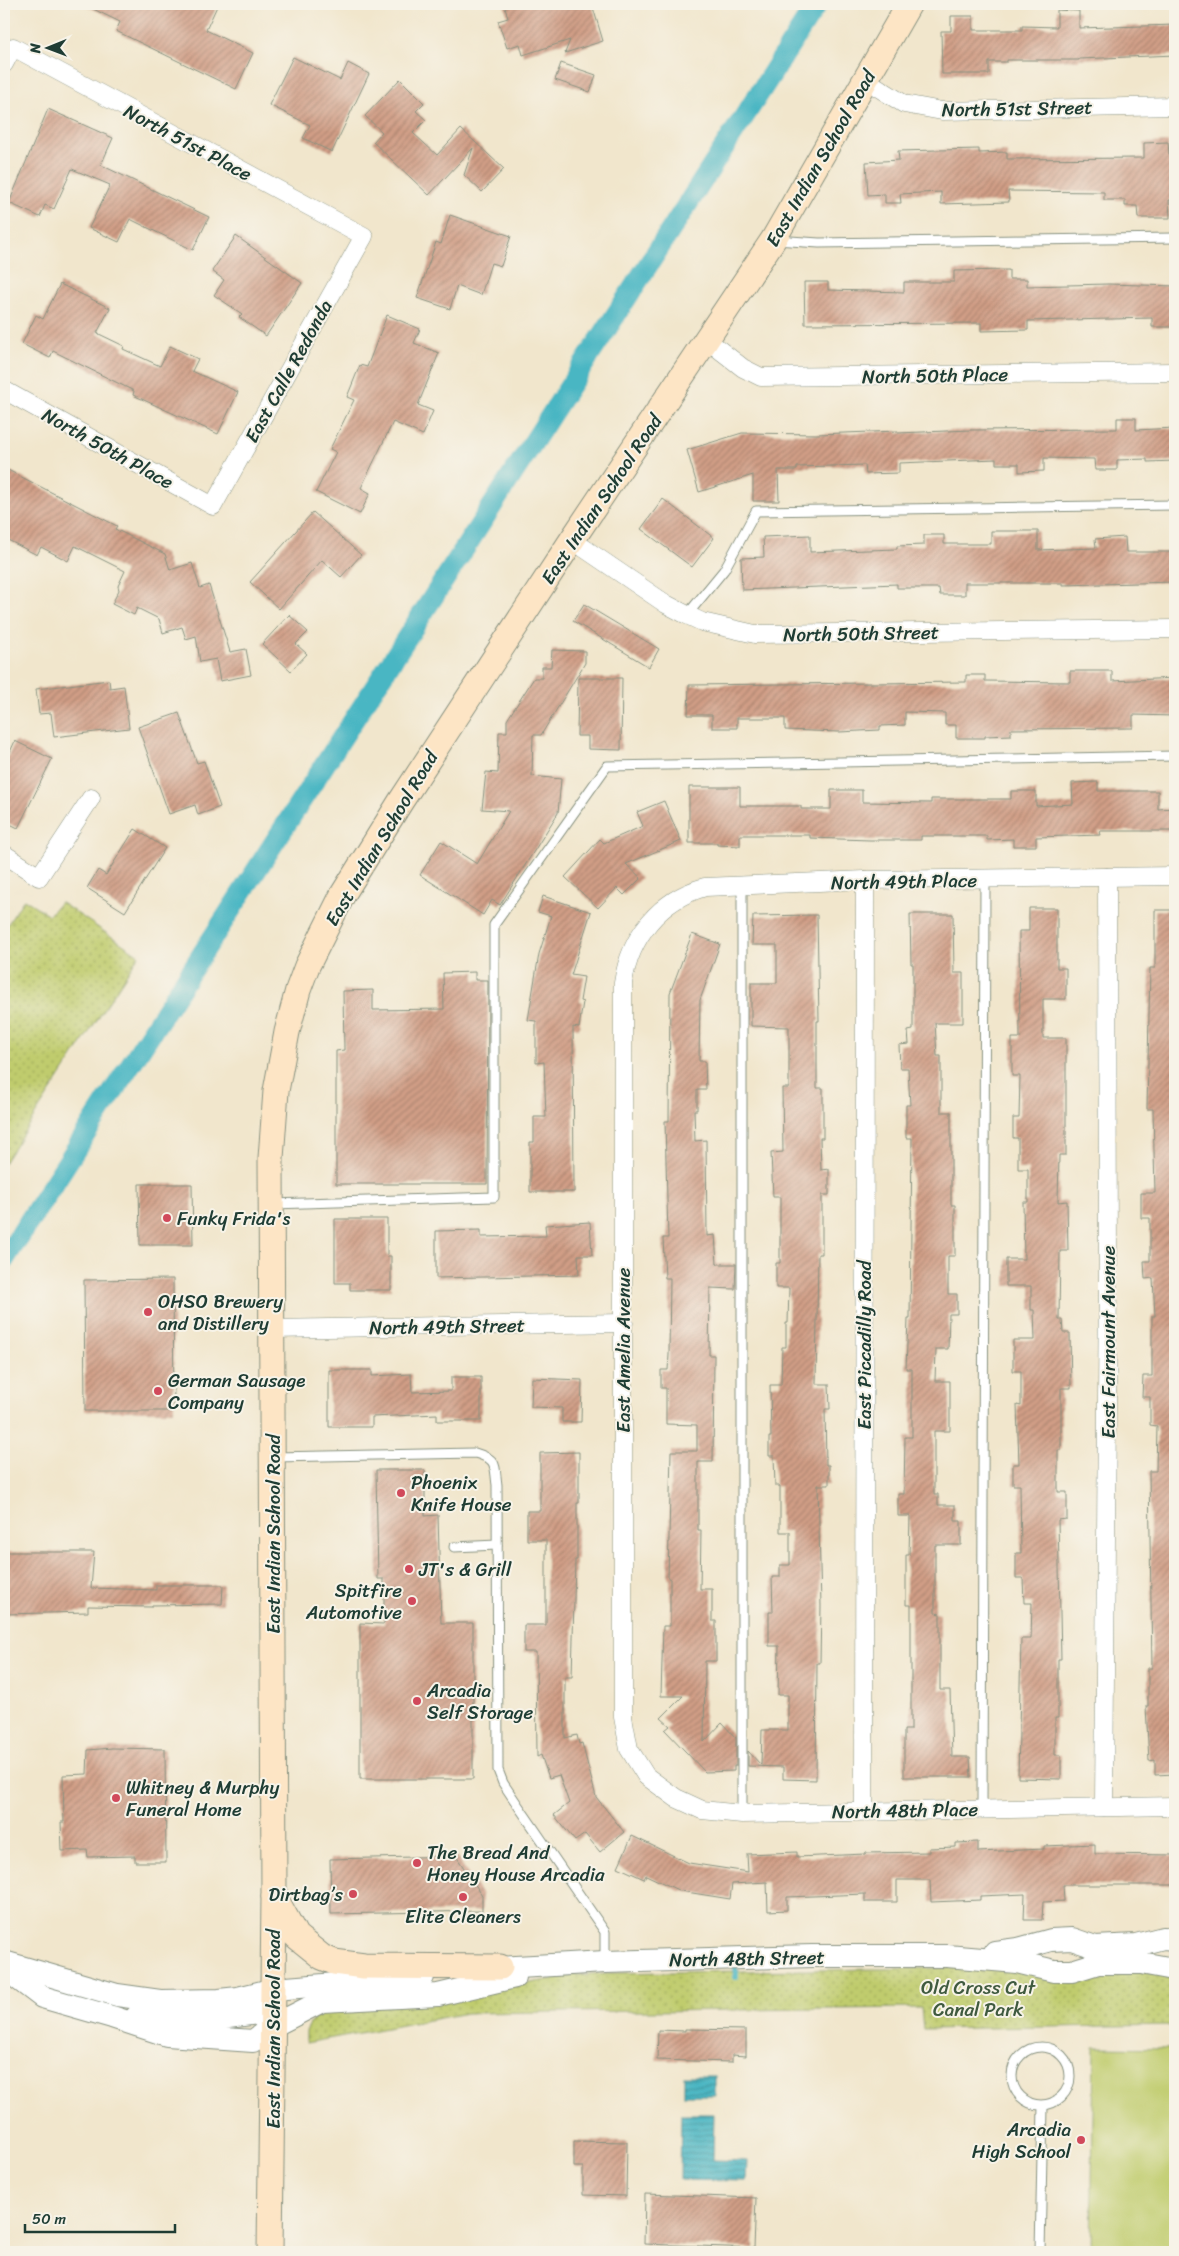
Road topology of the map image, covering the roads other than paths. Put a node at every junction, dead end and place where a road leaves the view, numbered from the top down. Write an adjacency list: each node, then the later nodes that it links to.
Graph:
1 (909, 4): 3 (main road, East Indian School Road)
2 (4, 64): 5 (street, North 51st Place)
3 (866, 80): 4 (street, North 51st Street); 7 (main road, East Indian School Road)
4 (1175, 106)
5 (364, 236): 12 (street, East Calle Redonda)
6 (1175, 238): 7 (lane)
7 (773, 240): 8 (main road, East Indian School Road)
8 (707, 340): 9 (street, North 50th Place); 13 (main road, East Indian School Road)
9 (1175, 372)
10 (4, 390): 12 (street, North 50th Place)
11 (1175, 505): 14 (lane)
12 (213, 506)
13 (572, 540): 14 (street, North 50th Street); 25 (main road, East Indian School Road)
14 (687, 615): 15 (street, North 50th Street)
15 (1175, 628)
16 (1175, 756): 25 (lane)
17 (91, 798): 18 (street)
18 (4, 854)
19 (1175, 876): 20 (street, North 49th Place)
20 (1107, 877): 21 (street, North 49th Place); 33 (street, East Fairmount Avenue)
21 (985, 879): 22 (street, North 49th Place); 34 (lane)
22 (865, 880): 23 (street, North 49th Place); 35 (street, East Piccadilly Road)
23 (742, 885): 24 (street, North 49th Place); 36 (lane)
24 (645, 925): 26 (street, East Amelia Avenue)
25 (270, 1204): 27 (main road, East Indian School Road)
26 (624, 1323): 27 (street, North 49th Street); 31 (street, East Amelia Avenue)
27 (271, 1329): 28 (main road, East Indian School Road)
28 (272, 1457): 29 (lane); 37 (main road, East Indian School Road)
29 (497, 1546): 30 (lane); 41 (lane)
30 (454, 1547)
31 (646, 1776): 36 (street, North 48th Place)
32 (1175, 1806): 33 (street, North 48th Place)
33 (1104, 1807): 34 (street, North 48th Place)
34 (982, 1809): 35 (street, North 48th Place)
35 (864, 1810): 36 (street, North 48th Place)
36 (742, 1814)
37 (274, 1896): 43 (main road); 46 (main road, East Indian School Road)
38 (1175, 1939): 39 (street, North 48th Street)
39 (948, 1956): 41 (street, North 48th Street); 45 (street, North 48th Street)
40 (4, 1962): 46 (street, North 48th Street)
41 (605, 1962): 42 (street, North 48th Street)
42 (547, 1966): 43 (street, North 48th Street); 47 (street, North 48th Street)
43 (500, 1967): 46 (street, North 48th Street)
44 (4, 1968): 47 (street)
45 (1175, 1968)
46 (274, 1989): 47 (main road, East Indian School Road)
47 (273, 2026): 49 (main road, East Indian School Road)
48 (1042, 2106): 48 (lane); 50 (lane)
49 (270, 2252)
50 (1040, 2252)

